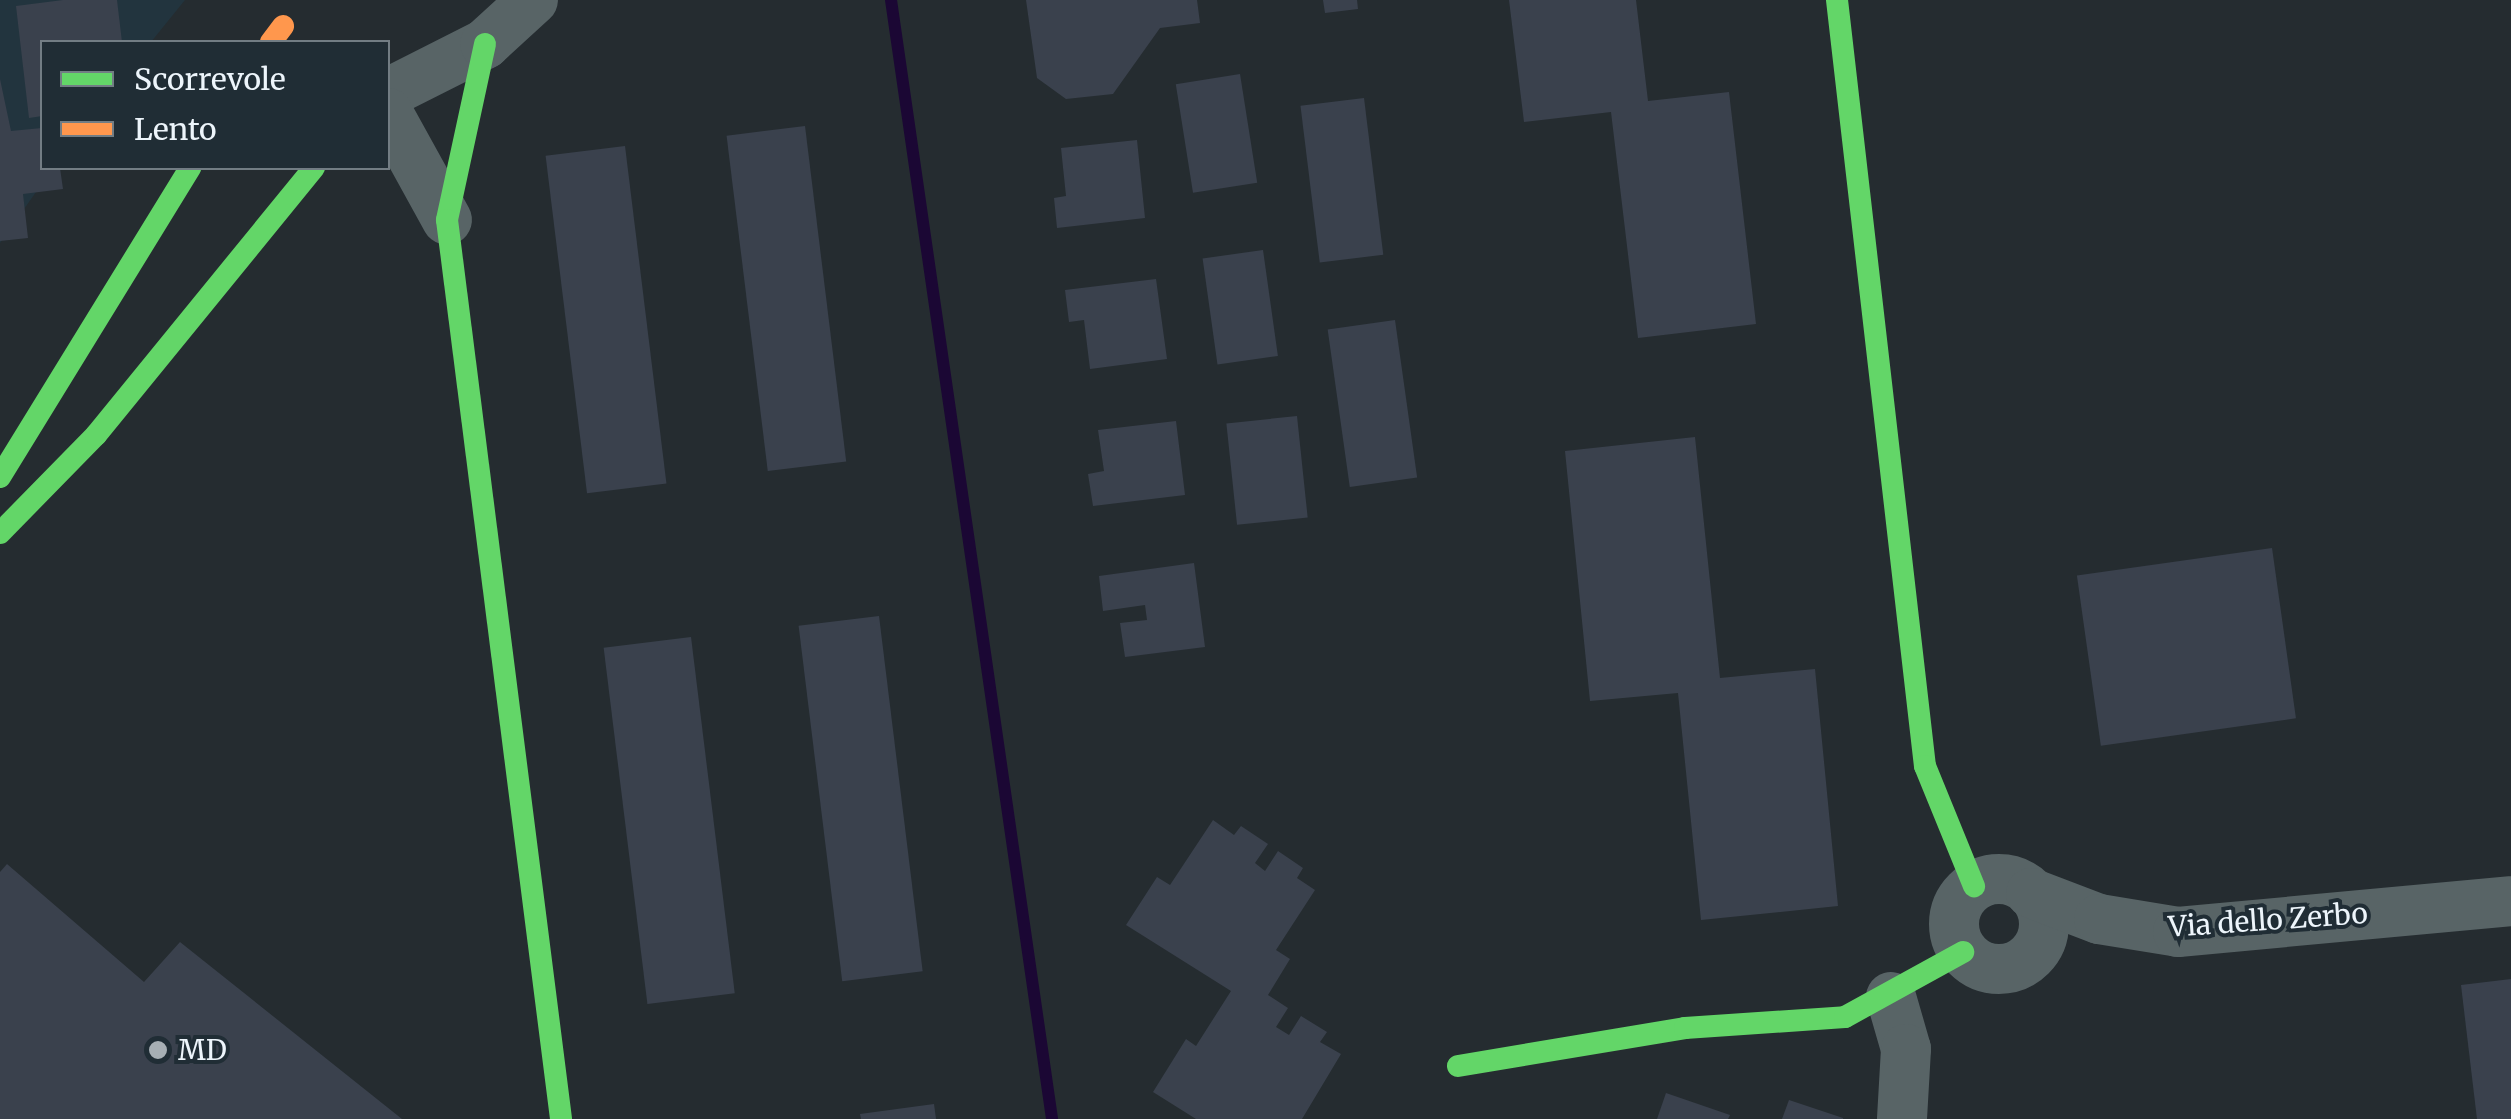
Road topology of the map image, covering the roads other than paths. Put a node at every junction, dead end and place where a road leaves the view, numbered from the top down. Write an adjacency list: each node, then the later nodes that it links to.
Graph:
1 (533, 0): 3 (street)
2 (1837, 0): 11 (main road)
3 (485, 44): 4 (street); 8 (main road)
4 (390, 92)
5 (390, 116): 8 (street)
6 (189, 170): 9 (main road)
7 (312, 170): 10 (main road)
8 (447, 220): 17 (main road)
9 (0, 477)
10 (0, 533)
11 (1974, 886): 12 (street); 14 (street)
12 (2031, 893): 13 (street, Via dello Zerbo); 14 (street)
13 (2511, 901)
14 (1963, 952): 15 (main road)
15 (1891, 998): 16 (main road); 18 (street)
16 (1458, 1066)
17 (561, 1119)
18 (1902, 1119)

